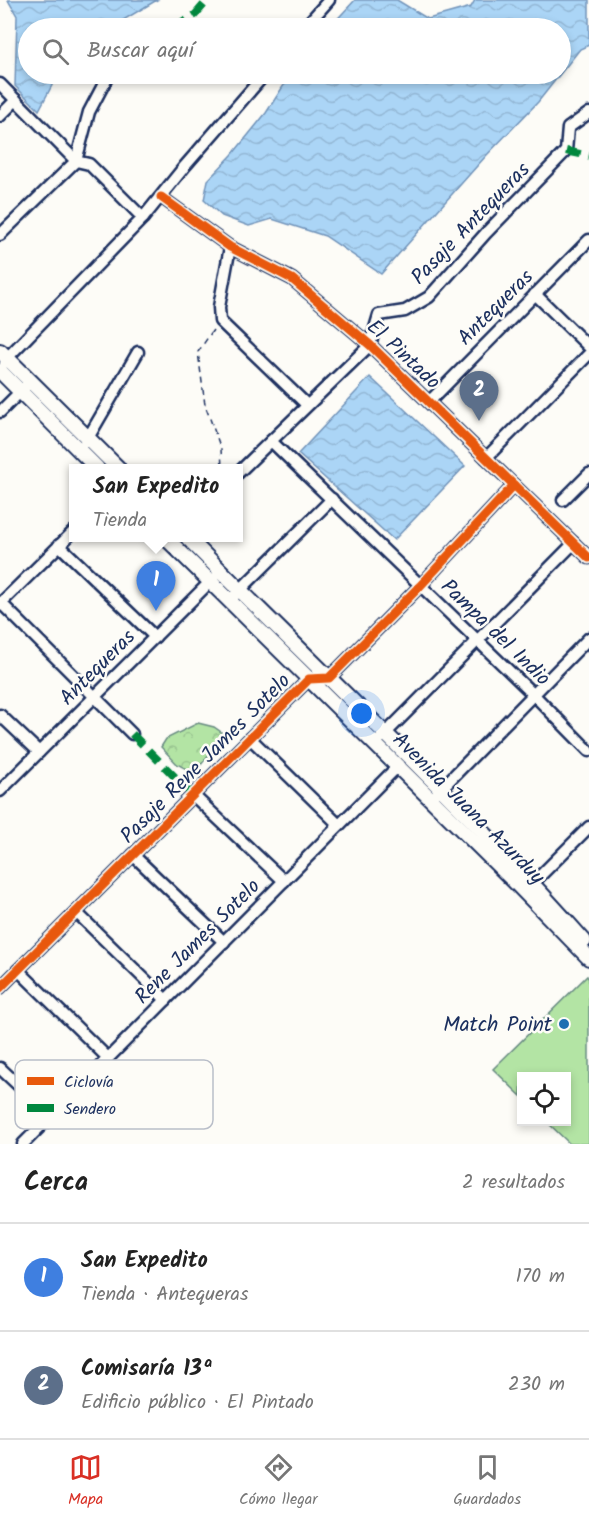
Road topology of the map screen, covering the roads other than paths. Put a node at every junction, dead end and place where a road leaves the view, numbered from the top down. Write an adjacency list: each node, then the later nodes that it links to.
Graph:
1 (329, 0): 2 (street)
2 (313, 18)
3 (0, 84): 6 (street)
4 (104, 84): 9 (street)
5 (256, 84): 10 (street)
6 (16, 100): 8 (street); 9 (street)
7 (589, 113): 16 (street, Pasaje Antequeras)
8 (0, 116)
9 (76, 161): 11 (street); 12 (street)
10 (161, 197): 11 (street); 14 (street, El Pintado)
11 (143, 218): 19 (street)
12 (0, 235)
13 (589, 240): 15 (street, Antequeras)
14 (230, 247): 16 (street, El Pintado); 24 (street)
15 (535, 294): 17 (street); 23 (street, Antequeras)
16 (370, 345): 23 (street, El Pintado); 24 (street)
17 (589, 347)
18 (138, 352): 27 (street)
19 (3, 354): 21 (street); 22 (main road)
20 (589, 354): 28 (street)
21 (0, 371): 22 (main road)
22 (25, 387): 25 (street); 27 (main road)
23 (429, 402): 28 (street, El Pintado)
24 (307, 405): 26 (street)
25 (0, 412)
26 (271, 441): 31 (street); 34 (street, Pampa del Indio)
27 (83, 443): 29 (main road); 30 (main road)
28 (486, 458): 33 (street, El Pintado)
29 (95, 464)
30 (112, 464)
31 (243, 467)
32 (589, 474): 35 (street)
33 (514, 485): 39 (street, El Pintado); 43 (street)
34 (332, 499): 43 (street, Pampa del Indio); 44 (street)
35 (563, 500)
36 (69, 536): 40 (street)
37 (174, 542): 42 (main road, Avenida Juana Azurduy)
38 (192, 542): 42 (main road, Avenida Juana Azurduy)
39 (574, 543): 41 (street, El Pintado); 48 (street)
40 (59, 545): 45 (street); 46 (street)
41 (589, 558)
42 (216, 576): 44 (main road, Avenida Juana Azurduy); 46 (street, Antequeras)
43 (420, 586): 48 (street, Pampa del Indio); 49 (street)
44 (235, 595): 49 (main road, Avenida Juana Azurduy); 50 (main road, Avenida Juana Azurduy)
45 (0, 603): 52 (street)
46 (155, 637): 52 (street, Antequeras)
47 (589, 638): 51 (street)
48 (478, 640): 51 (street, Pampa del Indio); 55 (street)
49 (329, 678): 50 (street, Pasaje Rene James Sotelo); 55 (main road, Avenida Juana Azurduy)
50 (309, 680): 56 (street, Pasaje Rene James Sotelo); 57 (main road, Avenida Juana Azurduy)
51 (534, 695): 58 (street, Pampa del Indio); 61 (street)
52 (94, 697): 54 (street); 59 (street, Antequeras)
53 (0, 715): 59 (street)
54 (132, 734)
55 (385, 734): 57 (street); 61 (main road, Avenida Juana Azurduy)
56 (250, 738): 63 (street, Pasaje Rene James Sotelo); 65 (street)
57 (375, 744): 60 (main road, Avenida Juana Azurduy)
58 (589, 751)
59 (39, 752): 62 (street, Antequeras)
60 (398, 766): 64 (main road, Avenida Juana Azurduy); 65 (street, Rene James Sotelo)
61 (440, 789): 64 (street); 69 (main road, Avenida Juana Azurduy)
62 (0, 792)
63 (193, 795): 67 (street, Pasaje Rene James Sotelo); 68 (street)
64 (430, 799): 69 (main road, Avenida Juana Azurduy)
65 (339, 825): 68 (street, Rene James Sotelo)
66 (589, 827): 69 (street)
67 (133, 855): 70 (street, Pasaje Rene James Sotelo); 71 (street)
68 (284, 881): 71 (street, Rene James Sotelo)
69 (529, 888): 72 (main road, Avenida Juana Azurduy)
70 (76, 912): 73 (street, Pasaje Rene James Sotelo); 75 (street)
71 (224, 942): 75 (street, Rene James Sotelo)
72 (587, 949)
73 (18, 970): 74 (street, Pasaje Rene James Sotelo); 76 (street)
74 (0, 988)
75 (166, 1000): 76 (street, Rene James Sotelo)
76 (108, 1058)
77 (0, 1068): 78 (street)
78 (15, 1082)
79 (38, 1129): 80 (street, Rene James Sotelo)
80 (23, 1144)

